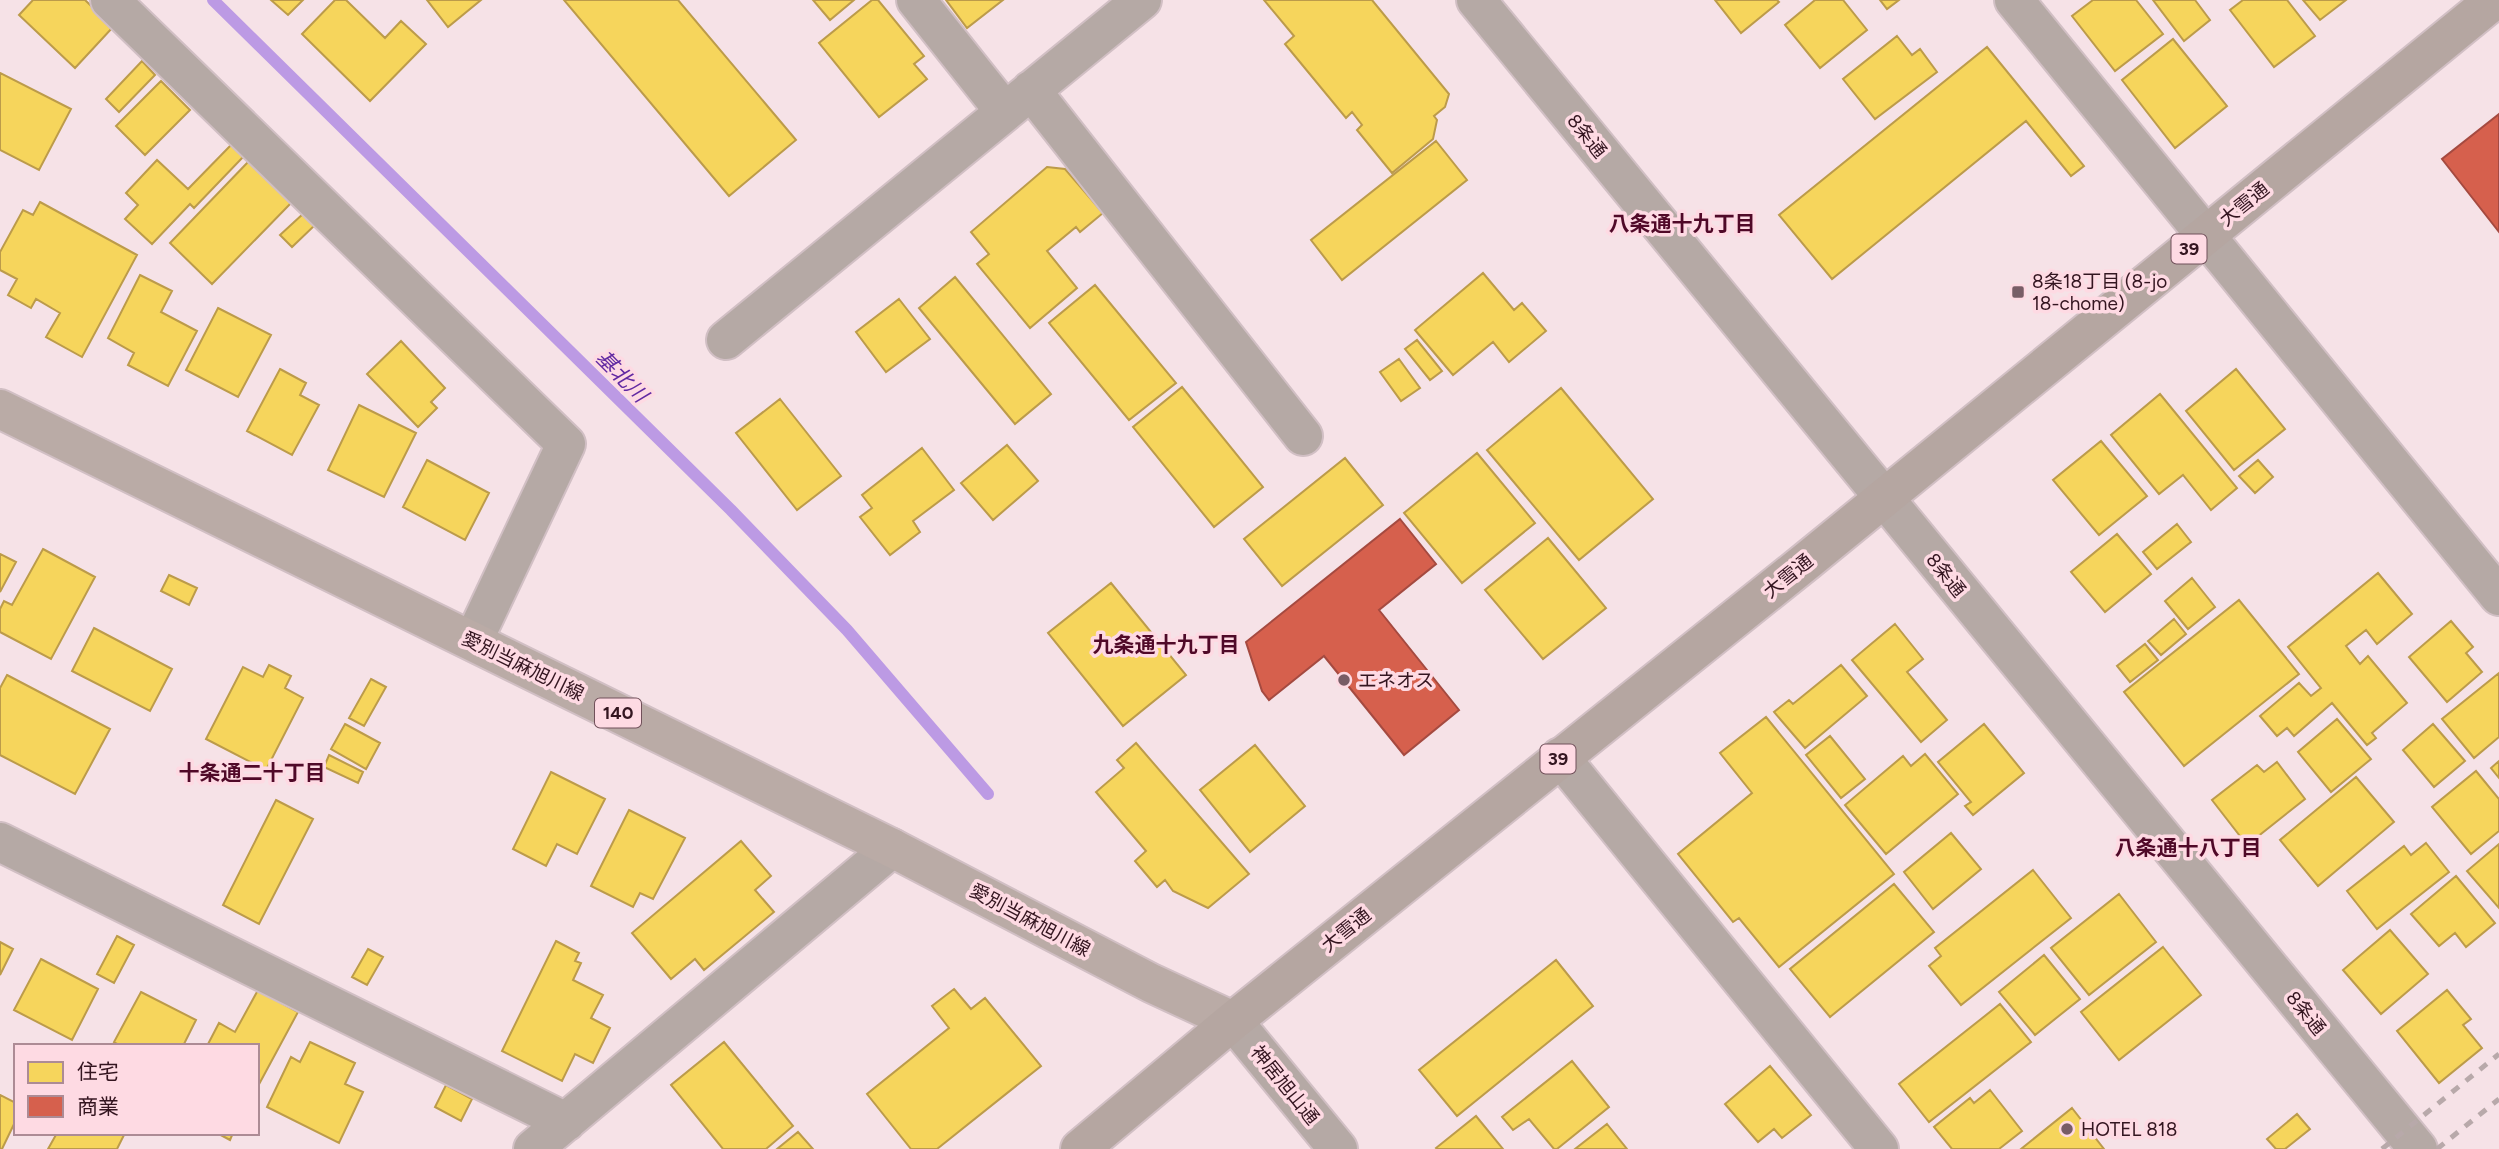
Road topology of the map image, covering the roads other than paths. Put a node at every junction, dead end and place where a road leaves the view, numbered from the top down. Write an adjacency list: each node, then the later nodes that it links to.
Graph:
1 (110, 0): 14 (street)
2 (916, 0): 7 (street)
3 (1142, 0): 7 (street)
4 (1476, 0): 12 (street, 8条通)
5 (2014, 0): 8 (street)
6 (2494, 0): 8 (highway, 大雪通 / 39)
7 (1018, 101): 9 (street); 11 (street)
8 (2207, 235): 12 (highway, 大雪通 / 39); 13 (street)
9 (726, 340)
10 (0, 409): 14 (main road, 愛別当麻旭川線 / 140)
11 (1303, 436)
12 (1884, 497): 15 (highway, 大雪通 / 39); 24 (street, 8条通)
13 (2499, 596)
14 (473, 641): 17 (main road, 愛別当麻旭川線 / 140)
15 (1560, 757): 18 (highway, 大雪通 / 39); 23 (street)
16 (0, 842): 19 (street)
17 (892, 848): 18 (main road, 愛別当麻旭川線 / 140); 19 (street)
18 (1233, 1021): 21 (highway, 大雪通 / 39); 22 (street, 神居旭山通)
19 (566, 1122): 20 (street)
20 (533, 1149)
21 (1080, 1149)
22 (1338, 1149)
23 (1879, 1149)
24 (2418, 1149)

